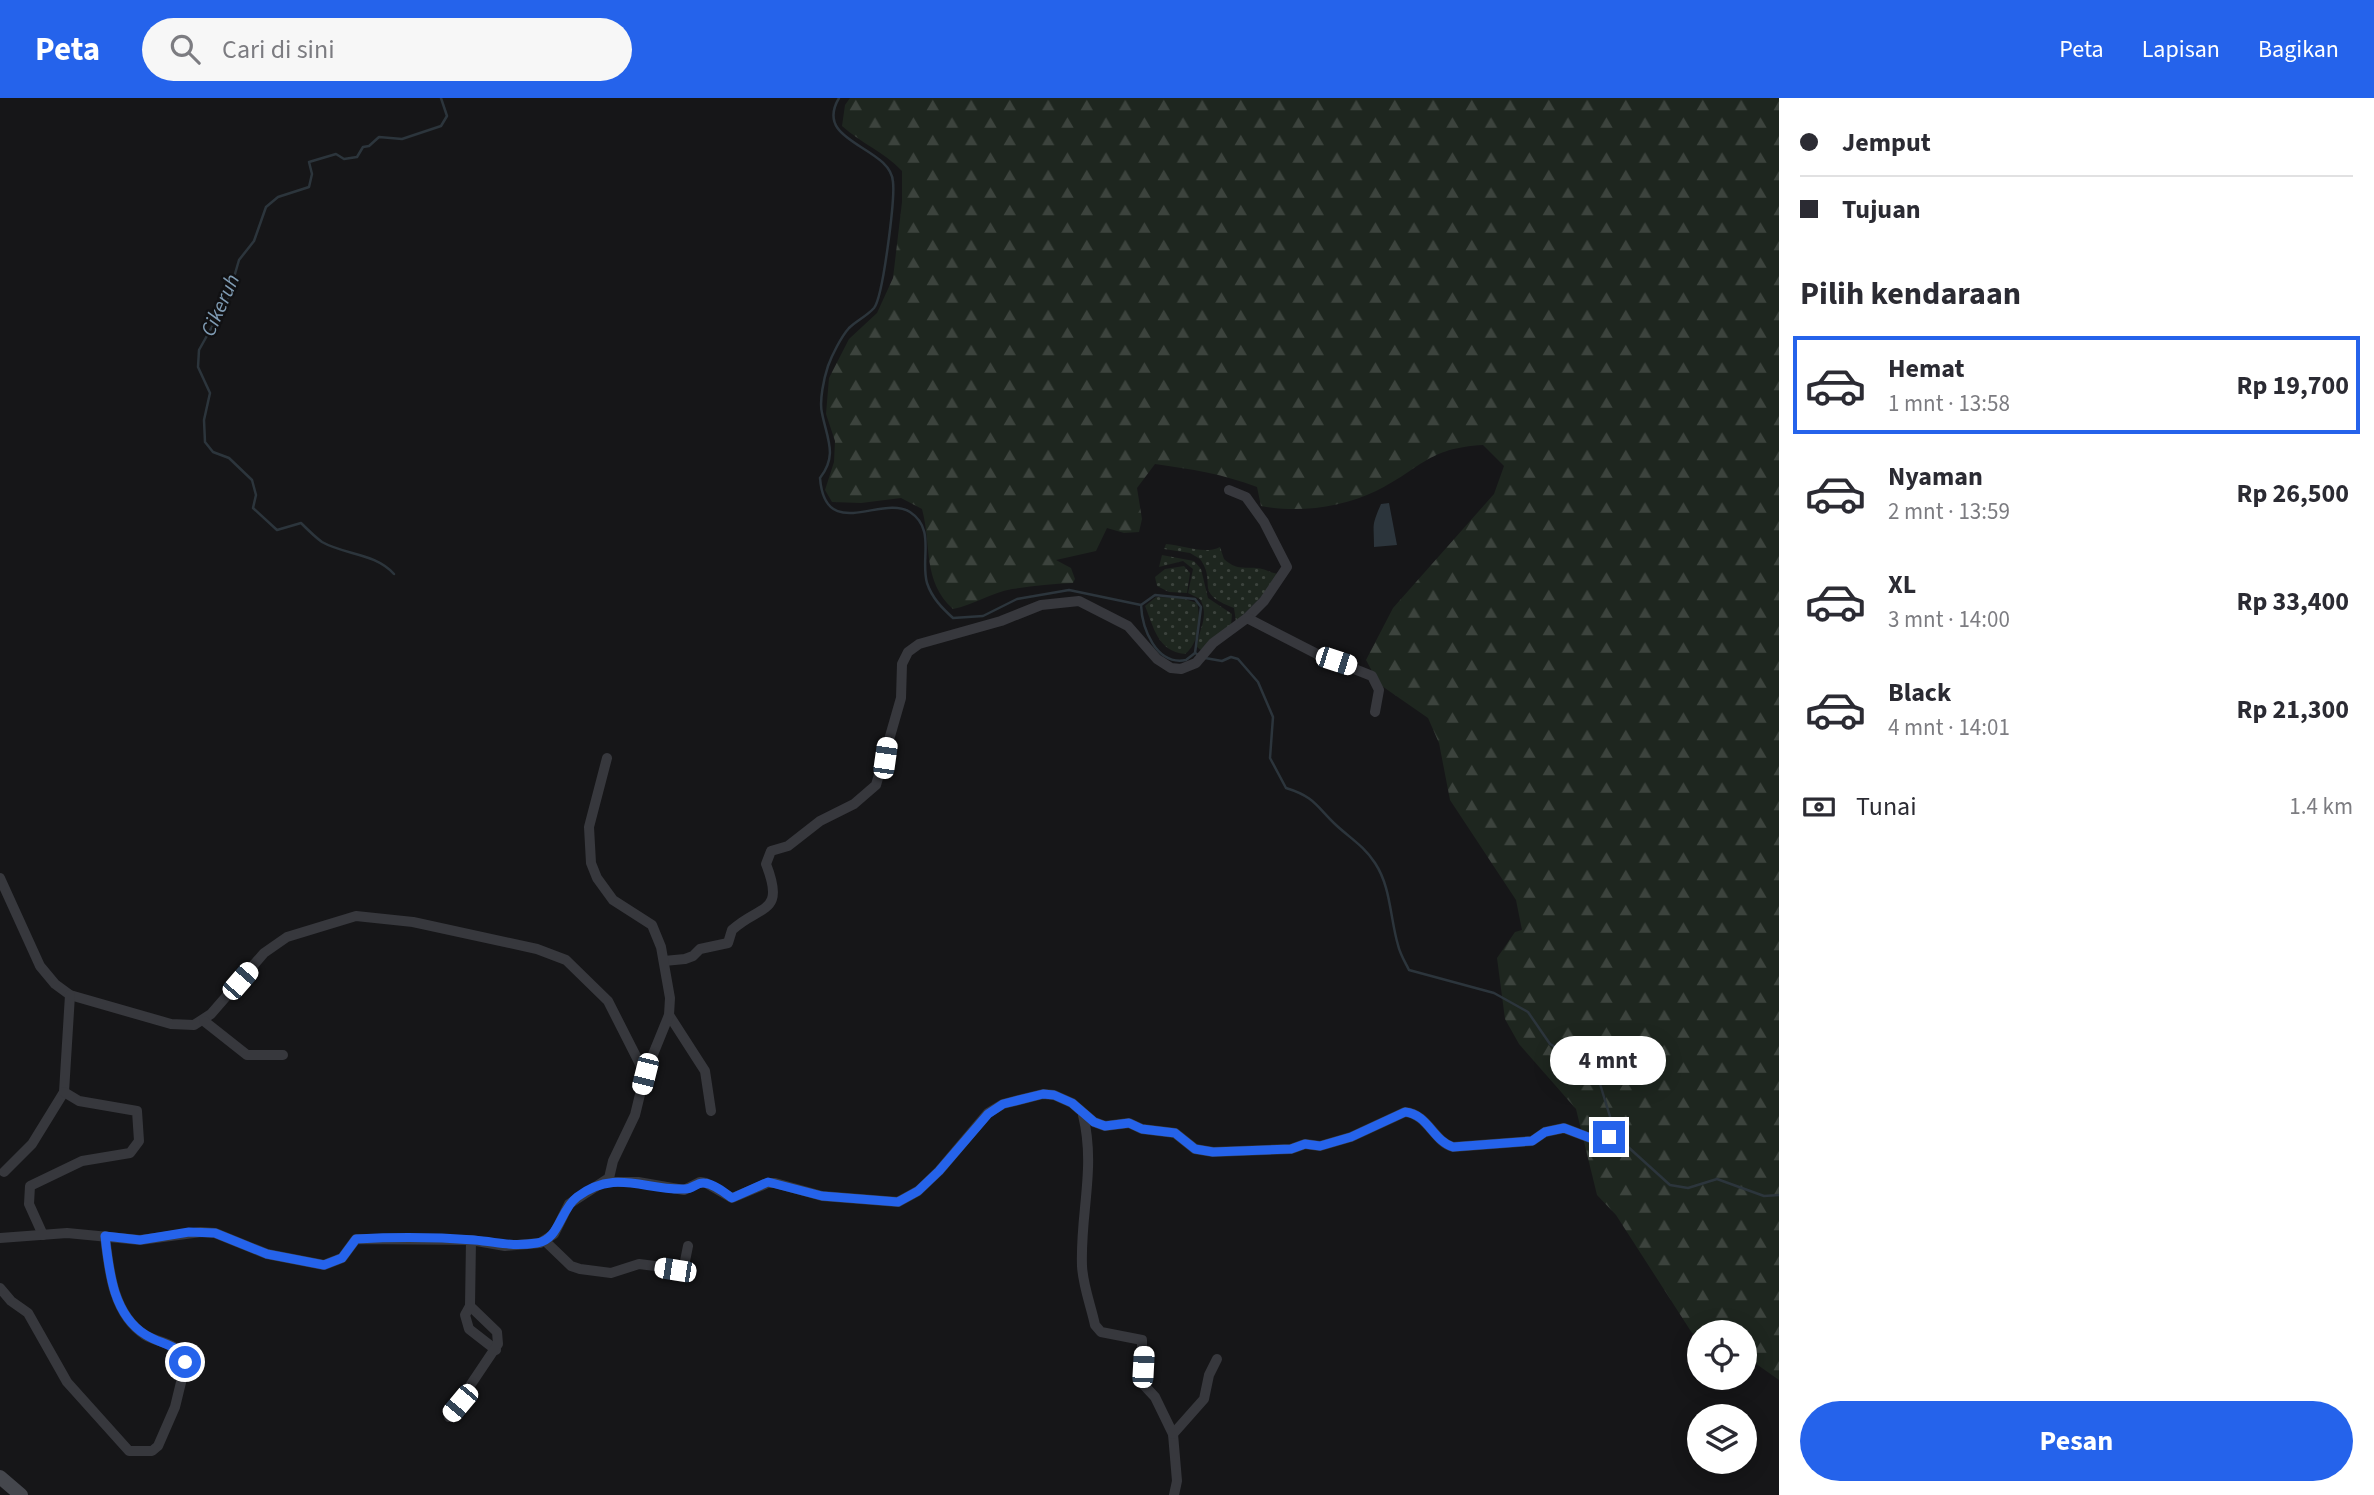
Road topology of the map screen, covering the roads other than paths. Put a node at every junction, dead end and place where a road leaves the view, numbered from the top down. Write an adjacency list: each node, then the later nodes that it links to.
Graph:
1 (1228, 490): 2 (street)
2 (1247, 618): 3 (street); 6 (street)
3 (1375, 712)
4 (607, 758): 6 (street)
5 (0, 878): 7 (street)
6 (664, 961): 8 (street)
7 (69, 995): 9 (street); 12 (street)
8 (669, 1015): 11 (street); 13 (street)
9 (204, 1021): 10 (street); 11 (street)
10 (283, 1055)
11 (645, 1074): 17 (street)
12 (64, 1092): 16 (street); 18 (street)
13 (711, 1111)
14 (1083, 1115): 15 (street); 17 (street); 29 (street)
15 (1609, 1137)
16 (4, 1172)
17 (606, 1182): 22 (street)
18 (43, 1235): 19 (street); 20 (street)
19 (105, 1236): 21 (street); 24 (street)
20 (0, 1238)
21 (471, 1240): 22 (street); 25 (street)
22 (545, 1241): 23 (street)
23 (688, 1246)
24 (0, 1288)
25 (470, 1306): 26 (street); 26 (street)
26 (496, 1350): 28 (street)
27 (1217, 1359): 29 (street)
28 (449, 1417)
29 (1173, 1434): 32 (street)
30 (0, 1477): 31 (street)
31 (21, 1495)
32 (1174, 1495)

